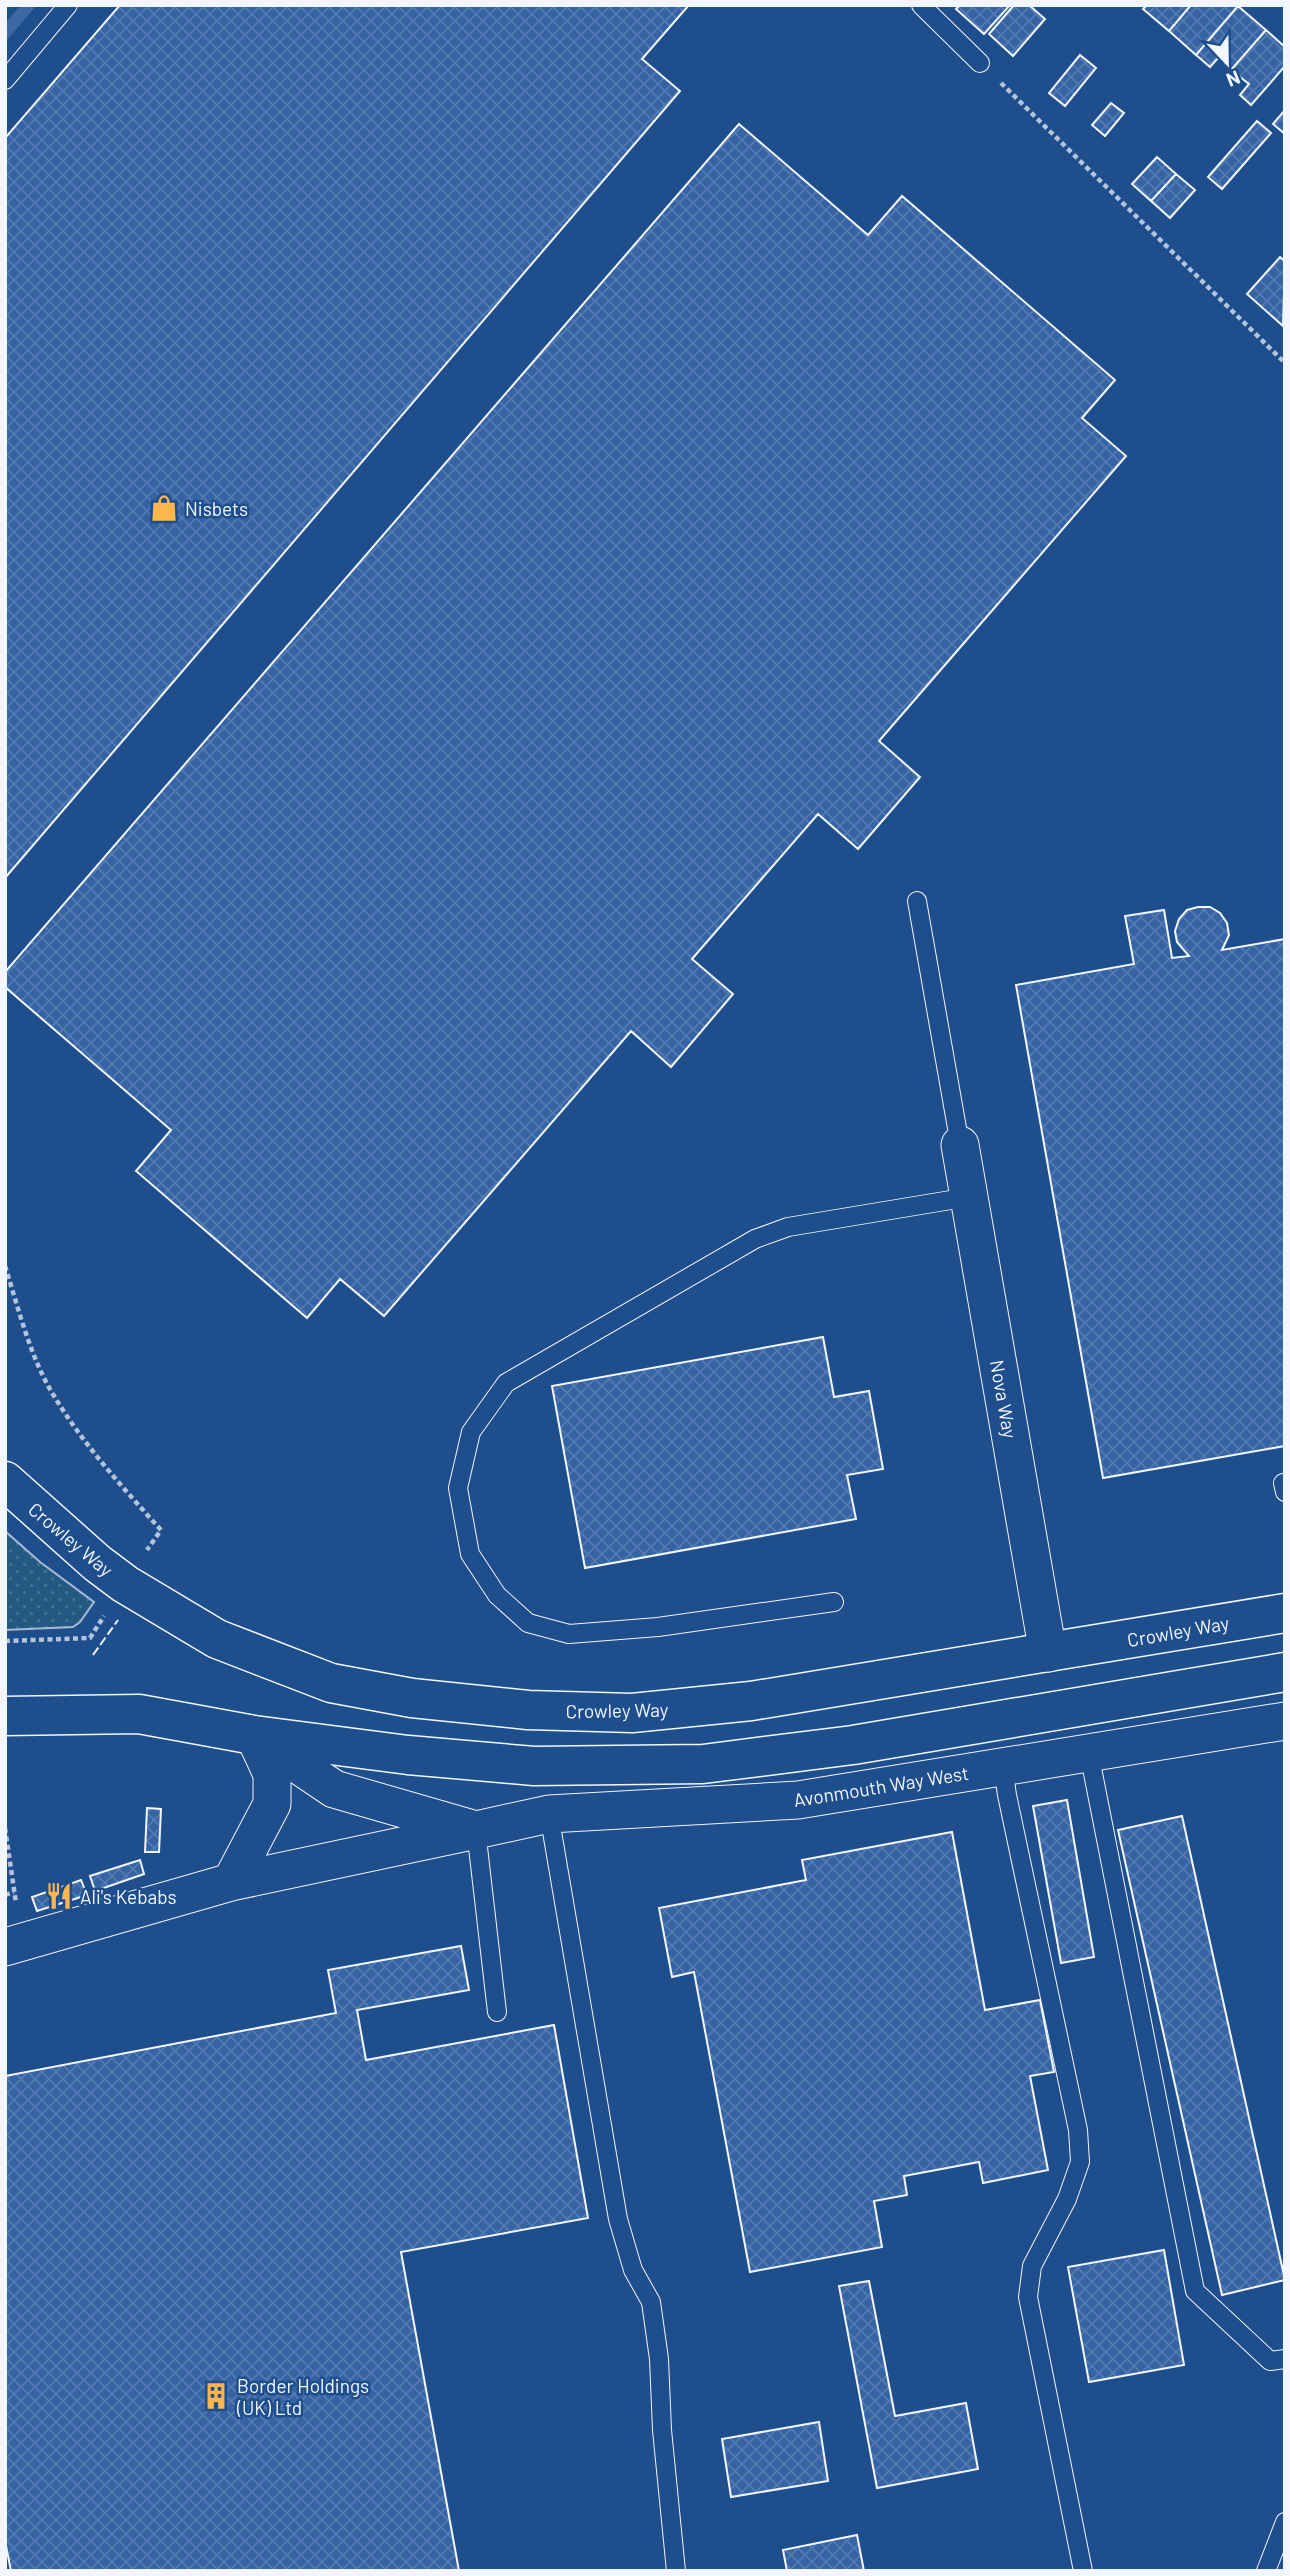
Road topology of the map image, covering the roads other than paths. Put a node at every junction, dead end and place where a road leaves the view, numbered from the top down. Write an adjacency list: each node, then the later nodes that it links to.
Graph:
1 (68, 5): 4 (lane)
2 (921, 5): 3 (lane)
3 (980, 63)
4 (5, 80)
5 (917, 901): 6 (lane)
6 (960, 1145): 7 (street, Nova Way)
7 (969, 1197): 9 (lane); 11 (street, Nova Way)
8 (5, 1481): 11 (highway, Crowley Way)
9 (834, 1602)
10 (1285, 1613): 11 (highway, Crowley Way)
11 (1048, 1653)
12 (1285, 1672): 15 (highway)
13 (5, 1716): 15 (highway)
14 (1285, 1721): 16 (street, Avonmouth Way West)
15 (254, 1735): 19 (street, Avonmouth Way West); 20 (street)
16 (1089, 1753): 17 (street, Avonmouth Way West); 23 (lane)
17 (1003, 1767): 18 (street, Avonmouth Way West); 26 (lane)
18 (549, 1814): 19 (street, Avonmouth Way West); 25 (lane)
19 (476, 1830): 20 (street, Avonmouth Way West); 22 (lane)
20 (231, 1882): 21 (street, Avonmouth Way West)
21 (13, 1945)
22 (497, 2012)
23 (1285, 2359)
24 (1285, 2522): 27 (lane)
25 (676, 2571)
26 (1083, 2571)
27 (1266, 2571)

